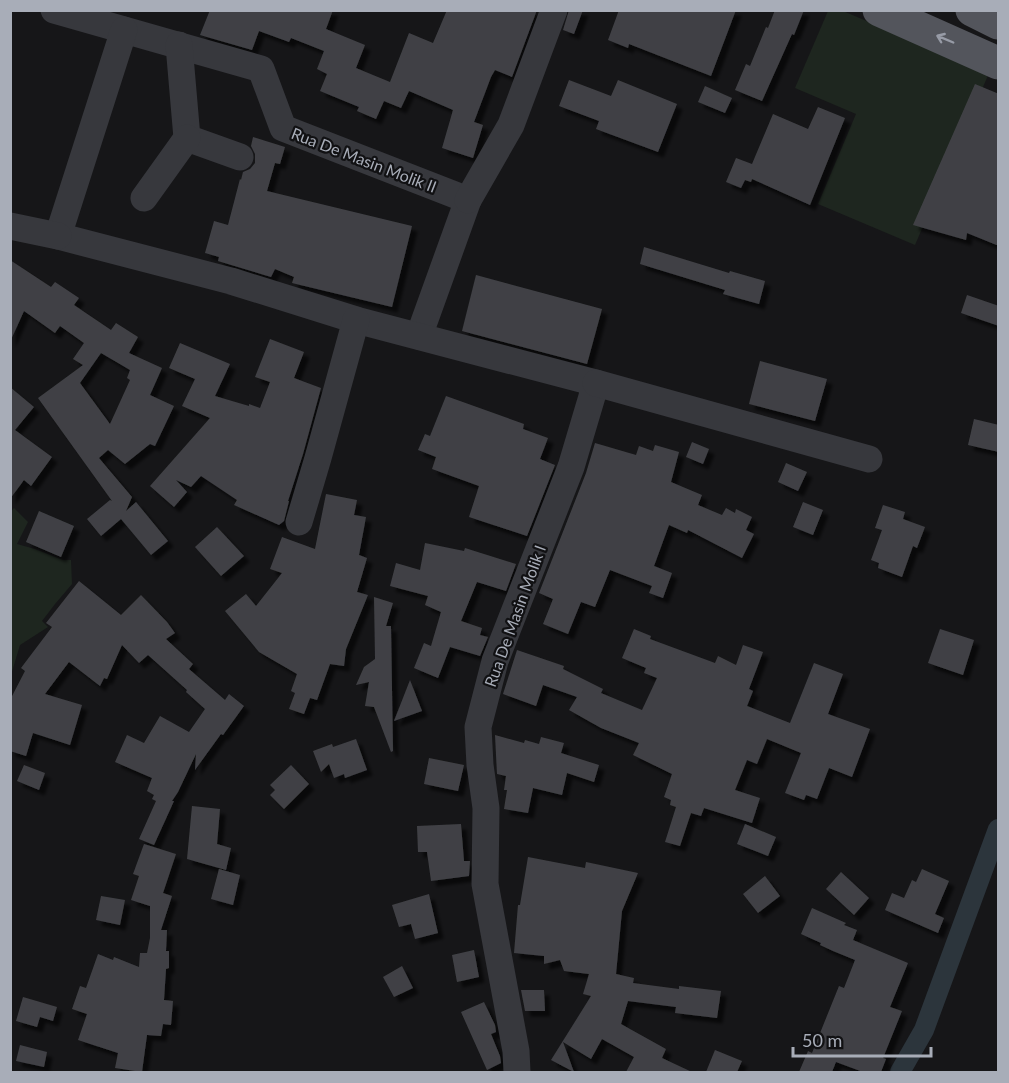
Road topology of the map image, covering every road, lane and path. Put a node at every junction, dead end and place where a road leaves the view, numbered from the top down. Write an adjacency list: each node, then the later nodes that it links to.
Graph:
1 (54, 10): 6 (street, Rua De Masin Molik II)
2 (554, 10): 12 (street)
3 (879, 10): 8 (main road, one-way to 3)
4 (972, 10): 5 (main road)
5 (999, 23)
6 (124, 30): 7 (street, Rua De Masin Molik II); 14 (street)
7 (179, 45): 9 (street); 12 (street, Rua De Masin Molik II)
8 (999, 63)
9 (187, 138): 10 (street); 11 (street)
10 (240, 157)
11 (144, 198)
12 (468, 200): 16 (street)
13 (10, 226): 14 (street)
14 (58, 236): 15 (street)
15 (356, 320): 16 (street); 19 (street)
16 (419, 336): 17 (street)
17 (596, 383): 18 (street); 20 (street, Rua De Masin Molik I)
18 (869, 459)
19 (299, 522)
20 (517, 1072)

